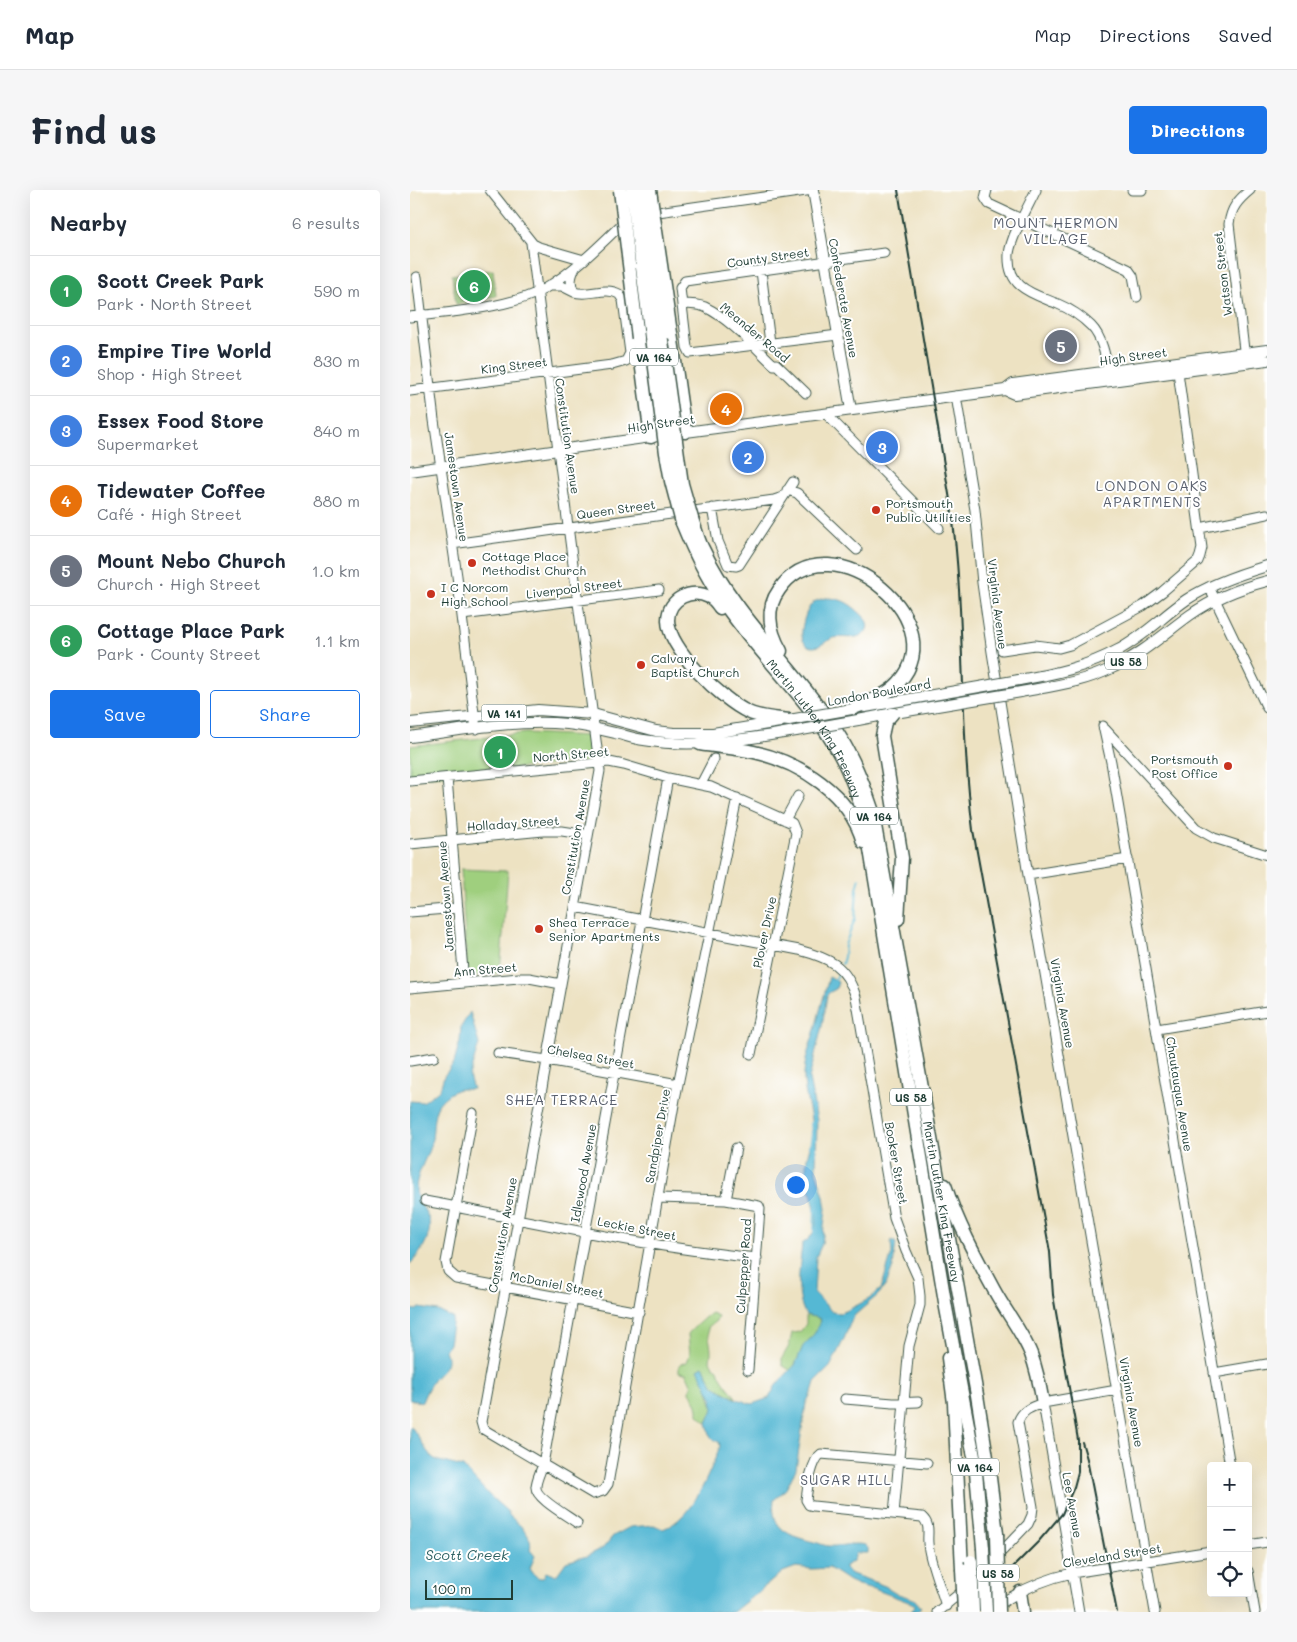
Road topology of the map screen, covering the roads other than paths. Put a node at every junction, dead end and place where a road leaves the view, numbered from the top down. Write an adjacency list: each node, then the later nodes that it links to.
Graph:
1 (490, 190): 15 (street)
2 (620, 190): 45 (highway, bridge)
3 (632, 190): 53 (highway, VA 164, bridge)
4 (641, 190): 53 (highway, VA 164, bridge)
5 (650, 190): 44 (highway, bridge)
6 (658, 190): 13 (street)
7 (813, 190): 13 (street); 18 (main road, Confederate Avenue)
8 (987, 190): 14 (street)
9 (1036, 190): 14 (street)
10 (1132, 190): 11 (street)
11 (1142, 190)
12 (1250, 190): 33 (street, Watson Street)
13 (638, 209): 17 (street)
14 (1022, 220): 25 (street); 37 (street)
15 (531, 242): 17 (street); 24 (street, Constitution Avenue)
16 (884, 253): 18 (street, County Street)
17 (584, 260): 19 (street)
18 (825, 262): 20 (street, County Street); 29 (main road, Confederate Avenue)
19 (575, 268): 22 (street); 23 (street)
20 (761, 271): 26 (street, County Street); 30 (street)
21 (417, 277): 27 (street, Jamestown Avenue)
22 (549, 286): 23 (street); 24 (street)
23 (574, 292): 36 (street, King Street)
24 (536, 293): 27 (street); 36 (street, Constitution Avenue)
25 (1137, 297)
26 (682, 304): 31 (street, Meander Road); 31 (street)
27 (421, 315): 28 (street); 38 (street, Jamestown Avenue)
28 (410, 317)
29 (838, 335): 30 (street); 42 (main road, Confederate Avenue)
30 (770, 343): 31 (street)
31 (753, 346): 40 (street, Meander Road)
32 (1267, 350): 33 (main road, High Street)
33 (1245, 358): 34 (main road, High Street); 35 (main road, High Street); 37 (main road, High Street)
34 (1267, 360)
35 (1178, 372): 37 (main road, High Street); 55 (street)
36 (547, 373): 38 (street, King Street); 46 (street, Constitution Avenue)
37 (1109, 377): 41 (main road, High Street)
38 (430, 388): 39 (street, King Street); 47 (street, Jamestown Avenue)
39 (410, 391)
40 (806, 393)
41 (956, 396): 42 (main road, High Street); 94 (street, Virginia Avenue)
42 (851, 410): 43 (main road, High Street)
43 (826, 414): 44 (main road, High Street); 54 (street)
44 (685, 432): 45 (main road, High Street)
45 (651, 437): 46 (main road, High Street)
46 (557, 449): 47 (main road, High Street); 56 (street, Constitution Avenue)
47 (442, 467): 48 (main road, High Street); 57 (street, Jamestown Avenue)
48 (410, 471)
49 (793, 482): 50 (street)
50 (785, 494): 51 (street, Queen Street); 51 (street); 58 (street)
51 (712, 508): 56 (street, Queen Street)
52 (1267, 514): 55 (street)
53 (688, 522): 66 (highway, VA 164); 68 (highway, VA 164)
54 (940, 528)
55 (1200, 528): 67 (street)
56 (568, 529): 57 (street, Queen Street); 63 (street, Constitution Avenue)
57 (452, 544): 65 (street, Jamestown Avenue)
58 (857, 550)
59 (1267, 566): 61 (main road, London Boulevard / US 58)
60 (1267, 581): 64 (main road, London Boulevard / US 58)
61 (1210, 588): 64 (street); 72 (main road, London Boulevard / US 58, bridge)
62 (659, 590): 63 (street, Liverpool Street)
63 (578, 600): 65 (street, Liverpool Street); 71 (street, Constitution Avenue)
64 (1216, 600): 69 (street); 70 (main road, London Boulevard / US 58, bridge)
65 (462, 615): 73 (street, Jamestown Avenue)
66 (751, 639): 75 (highway, US 58); 95 (highway, Martin Luther King Freeway / US 58)
67 (1002, 650)
68 (806, 691): 72 (highway); 102 (highway, Martin Luther King Freeway / VA 164)
69 (1267, 708)
70 (897, 713): 72 (main road, London Boulevard); 102 (highway, US 58)
71 (593, 714): 73 (main road, London Boulevard / VA 141); 75 (main road, London Boulevard / VA 141); 76 (street, Constitution Avenue)
72 (855, 714): 75 (main road, London Boulevard / US 58, bridge)
73 (475, 716): 74 (main road, London Boulevard / VA 141); 77 (street, Jamestown Avenue)
74 (410, 723)
75 (792, 725): 79 (main road, London Boulevard / VA 141)
76 (595, 728): 77 (main road, London Boulevard / VA 141); 79 (main road, London Boulevard / VA 141); 81 (street, Constitution Avenue)
77 (476, 729): 78 (main road, London Boulevard / VA 141)
78 (410, 737)
79 (700, 744): 95 (highway)
80 (714, 759): 85 (street)
81 (600, 763): 82 (street, North Street); 83 (street, North Street); 89 (street, Constitution Avenue)
82 (447, 778): 84 (street, North Street); 90 (street, Jamestown Avenue)
83 (668, 778): 85 (street, North Street); 99 (street, Idlewood Avenue)
84 (410, 781)
85 (701, 784): 87 (street, North Street)
86 (798, 796): 88 (street)
87 (737, 798): 88 (street, North Street); 100 (street, Sandpiper Drive)
88 (785, 820): 101 (street, Plover Drive)
89 (588, 835): 90 (street, Holladay Street); 96 (street, Constitution Avenue)
90 (453, 840): 91 (street, Holladay Street); 97 (street, Jamestown Avenue)
91 (410, 844)
92 (1267, 855): 93 (street, Chautauqua Avenue)
93 (1128, 859): 94 (street); 107 (street, Chautauqua Avenue)
94 (1028, 875): 134 (street, Virginia Avenue)
95 (879, 904): 128 (highway, Martin Luther King Freeway / US 58)
96 (575, 907): 99 (street, Booker Street); 104 (street, Constitution Avenue)
97 (458, 908): 98 (street); 103 (street, Jamestown Avenue)
98 (410, 912)
99 (643, 920): 100 (street, Booker Street); 113 (street, Idlewood Avenue)
100 (710, 932): 101 (street, Booker Street); 114 (street, Sandpiper Drive)
101 (774, 945): 109 (street, Plover Drive); 138 (street, Booker Street)
102 (899, 956): 116 (highway, Martin Luther King Freeway / US 58)
103 (464, 983): 104 (street, Ann Street); 105 (street, Ann Street)
104 (561, 984): 111 (street, Constitution Avenue)
105 (410, 988)
106 (1267, 1011): 107 (street)
107 (1157, 1029): 132 (street, Chautauqua Avenue)
108 (498, 1053): 111 (street, Chelsea Street)
109 (752, 1054)
110 (434, 1057): 112 (street)
111 (547, 1060): 113 (street, Chelsea Street); 122 (street, Constitution Avenue)
112 (410, 1061)
113 (614, 1072): 114 (street, Chelsea Street); 123 (street, Idlewood Avenue)
114 (678, 1084): 118 (street, Sandpiper Drive)
115 (473, 1113): 121 (street)
116 (932, 1147): 137 (highway); 159 (highway, Martin Luther King Freeway / US 58, bridge)
117 (736, 1148): 119 (street)
118 (658, 1198): 119 (street, Culpepper Road); 124 (street, Sandpiper Drive)
119 (726, 1200): 125 (street, Culpepper Road)
120 (425, 1201): 121 (street, Leckie Street)
121 (456, 1206): 122 (street, Leckie Street); 126 (street, McDaniel Street)
122 (518, 1218): 123 (street, Leckie Street); 126 (street, Constitution Avenue)
123 (585, 1231): 124 (street, Leckie Street); 127 (street, Idlewood Avenue)
124 (650, 1244): 125 (street, Leckie Street); 129 (street, Sandpiper Drive)
125 (757, 1258): 131 (street, Culpepper Road)
126 (505, 1287): 127 (street, McDaniel Street); 142 (street, Constitution Avenue)
127 (572, 1299): 129 (street, McDaniel Street); 142 (street, Idlewood Avenue)
128 (946, 1308): 133 (highway, Martin Luther King Freeway / US 58); 150 (highway)
129 (639, 1312): 143 (street, Sandpiper Drive)
130 (1267, 1364): 132 (street)
131 (748, 1370)
132 (1214, 1373): 140 (street, Chautauqua Avenue)
133 (962, 1386): 150 (highway, US 58); 158 (highway, VA 164, bridge)
134 (1116, 1390): 137 (street); 149 (street, Virginia Avenue)
135 (844, 1399): 138 (street)
136 (918, 1402): 138 (street)
137 (1042, 1403): 151 (street, Lee Avenue); 154 (street)
138 (903, 1404): 139 (street, Booker Street)
139 (899, 1460): 141 (street); 144 (street, Booker Street); 144 (street)
140 (1229, 1462)
141 (927, 1463)
142 (543, 1464): 143 (street, Constitution Avenue); 145 (street, Idlewood Avenue)
143 (609, 1479)
144 (894, 1514): 154 (street)
145 (577, 1523)
146 (1267, 1542): 147 (street)
147 (1252, 1544)
148 (1207, 1552): 149 (street, Cleveland Street)
149 (1147, 1562): 151 (street, Cleveland Street); 162 (street, Virginia Avenue)
150 (966, 1565): 156 (highway, bridge); 157 (highway, US 58, bridge)
151 (1072, 1573): 152 (street, Cleveland Street); 161 (street, Lee Avenue)
152 (1020, 1592): 158 (street, Cleveland Street); 160 (highway)
153 (1252, 1594): 163 (street)
154 (946, 1606): 155 (street)
155 (937, 1612)
156 (964, 1612)
157 (973, 1612)
158 (988, 1612)
159 (1000, 1612)
160 (1023, 1612)
161 (1079, 1612)
162 (1155, 1612)
163 (1255, 1612)

